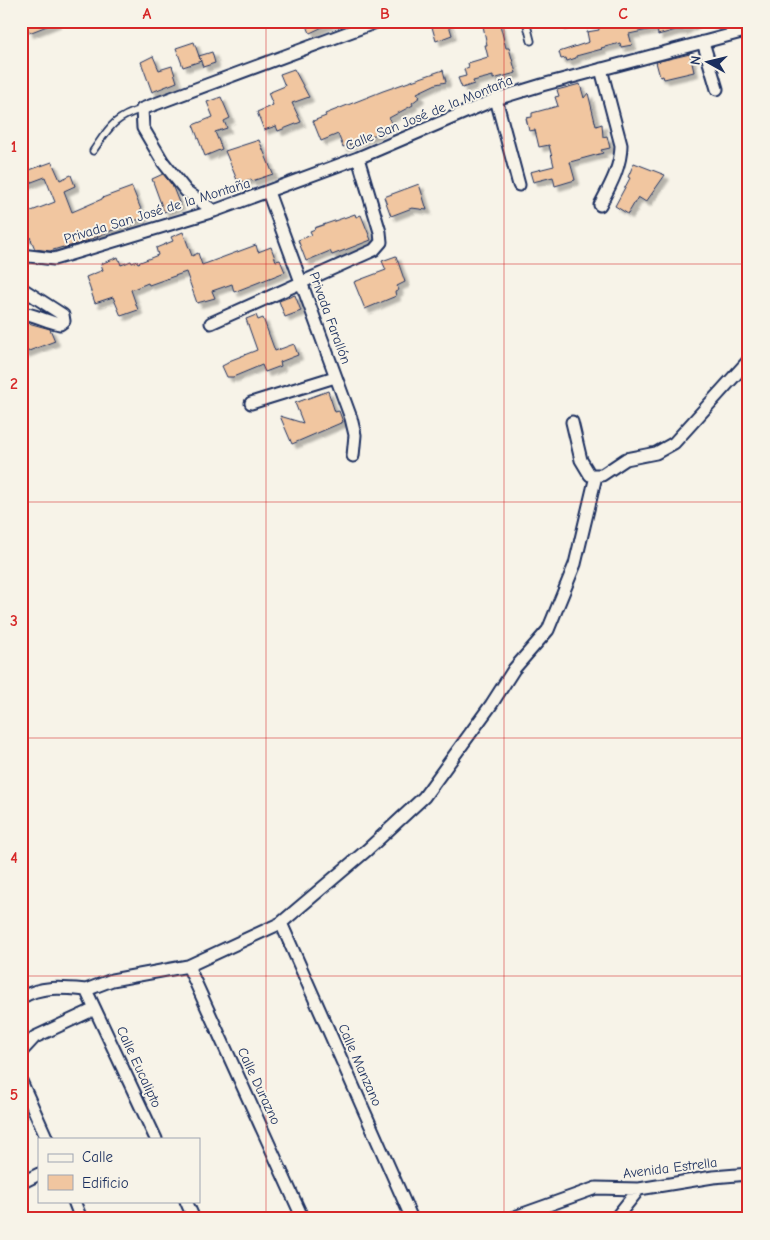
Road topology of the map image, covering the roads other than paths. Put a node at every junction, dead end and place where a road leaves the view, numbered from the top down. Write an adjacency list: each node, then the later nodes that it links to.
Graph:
1 (379, 21): 9 (street)
2 (526, 21): 4 (lane)
3 (749, 30): 5 (street, Calle San José de la Montaña)
4 (531, 42)
5 (703, 42): 6 (street, Calle San José de la Montaña); 7 (street)
6 (601, 69): 8 (street, Calle San José de la Montaña); 14 (street)
7 (718, 89)
8 (496, 99): 11 (street, Calle San José de la Montaña); 12 (street)
9 (142, 109): 10 (lane); 15 (street)
10 (93, 151)
11 (358, 158): 13 (street, Calle San José de la Montaña); 17 (street)
12 (519, 185)
13 (268, 192): 15 (street, Privada San José de la Montaña); 17 (street, Privada Farallón)
14 (600, 205)
15 (214, 211): 16 (street, Privada San José de la Montaña)
16 (21, 255)
17 (302, 283): 20 (street); 22 (street, Privada Farallón)
18 (21, 288): 19 (street)
19 (21, 313)
20 (211, 323)
21 (749, 360): 26 (street)
22 (336, 377): 23 (street); 25 (street, Privada Farallón)
23 (251, 403)
24 (572, 422): 26 (street)
25 (352, 456)
26 (596, 476): 27 (street)
27 (281, 923): 28 (street); 45 (street, Calle Manzano)
28 (188, 966): 29 (street); 44 (street, Calle Durazno)
29 (86, 990): 30 (street); 31 (street, Calle Eucalipto)
30 (21, 998)
31 (95, 1009): 32 (street); 35 (street, Calle Eucalipto)
32 (21, 1052)
33 (21, 1081): 34 (street)
34 (47, 1138)
35 (156, 1138)
36 (38, 1174): 38 (street)
37 (749, 1174): 39 (street, Avenida Estrella)
38 (21, 1183)
39 (639, 1189): 46 (street, Avenida Estrella); 47 (street)
40 (74, 1202): 42 (street)
41 (186, 1202): 43 (street)
42 (82, 1219)
43 (194, 1219)
44 (303, 1219)
45 (412, 1219)
46 (509, 1219)
47 (614, 1219)

